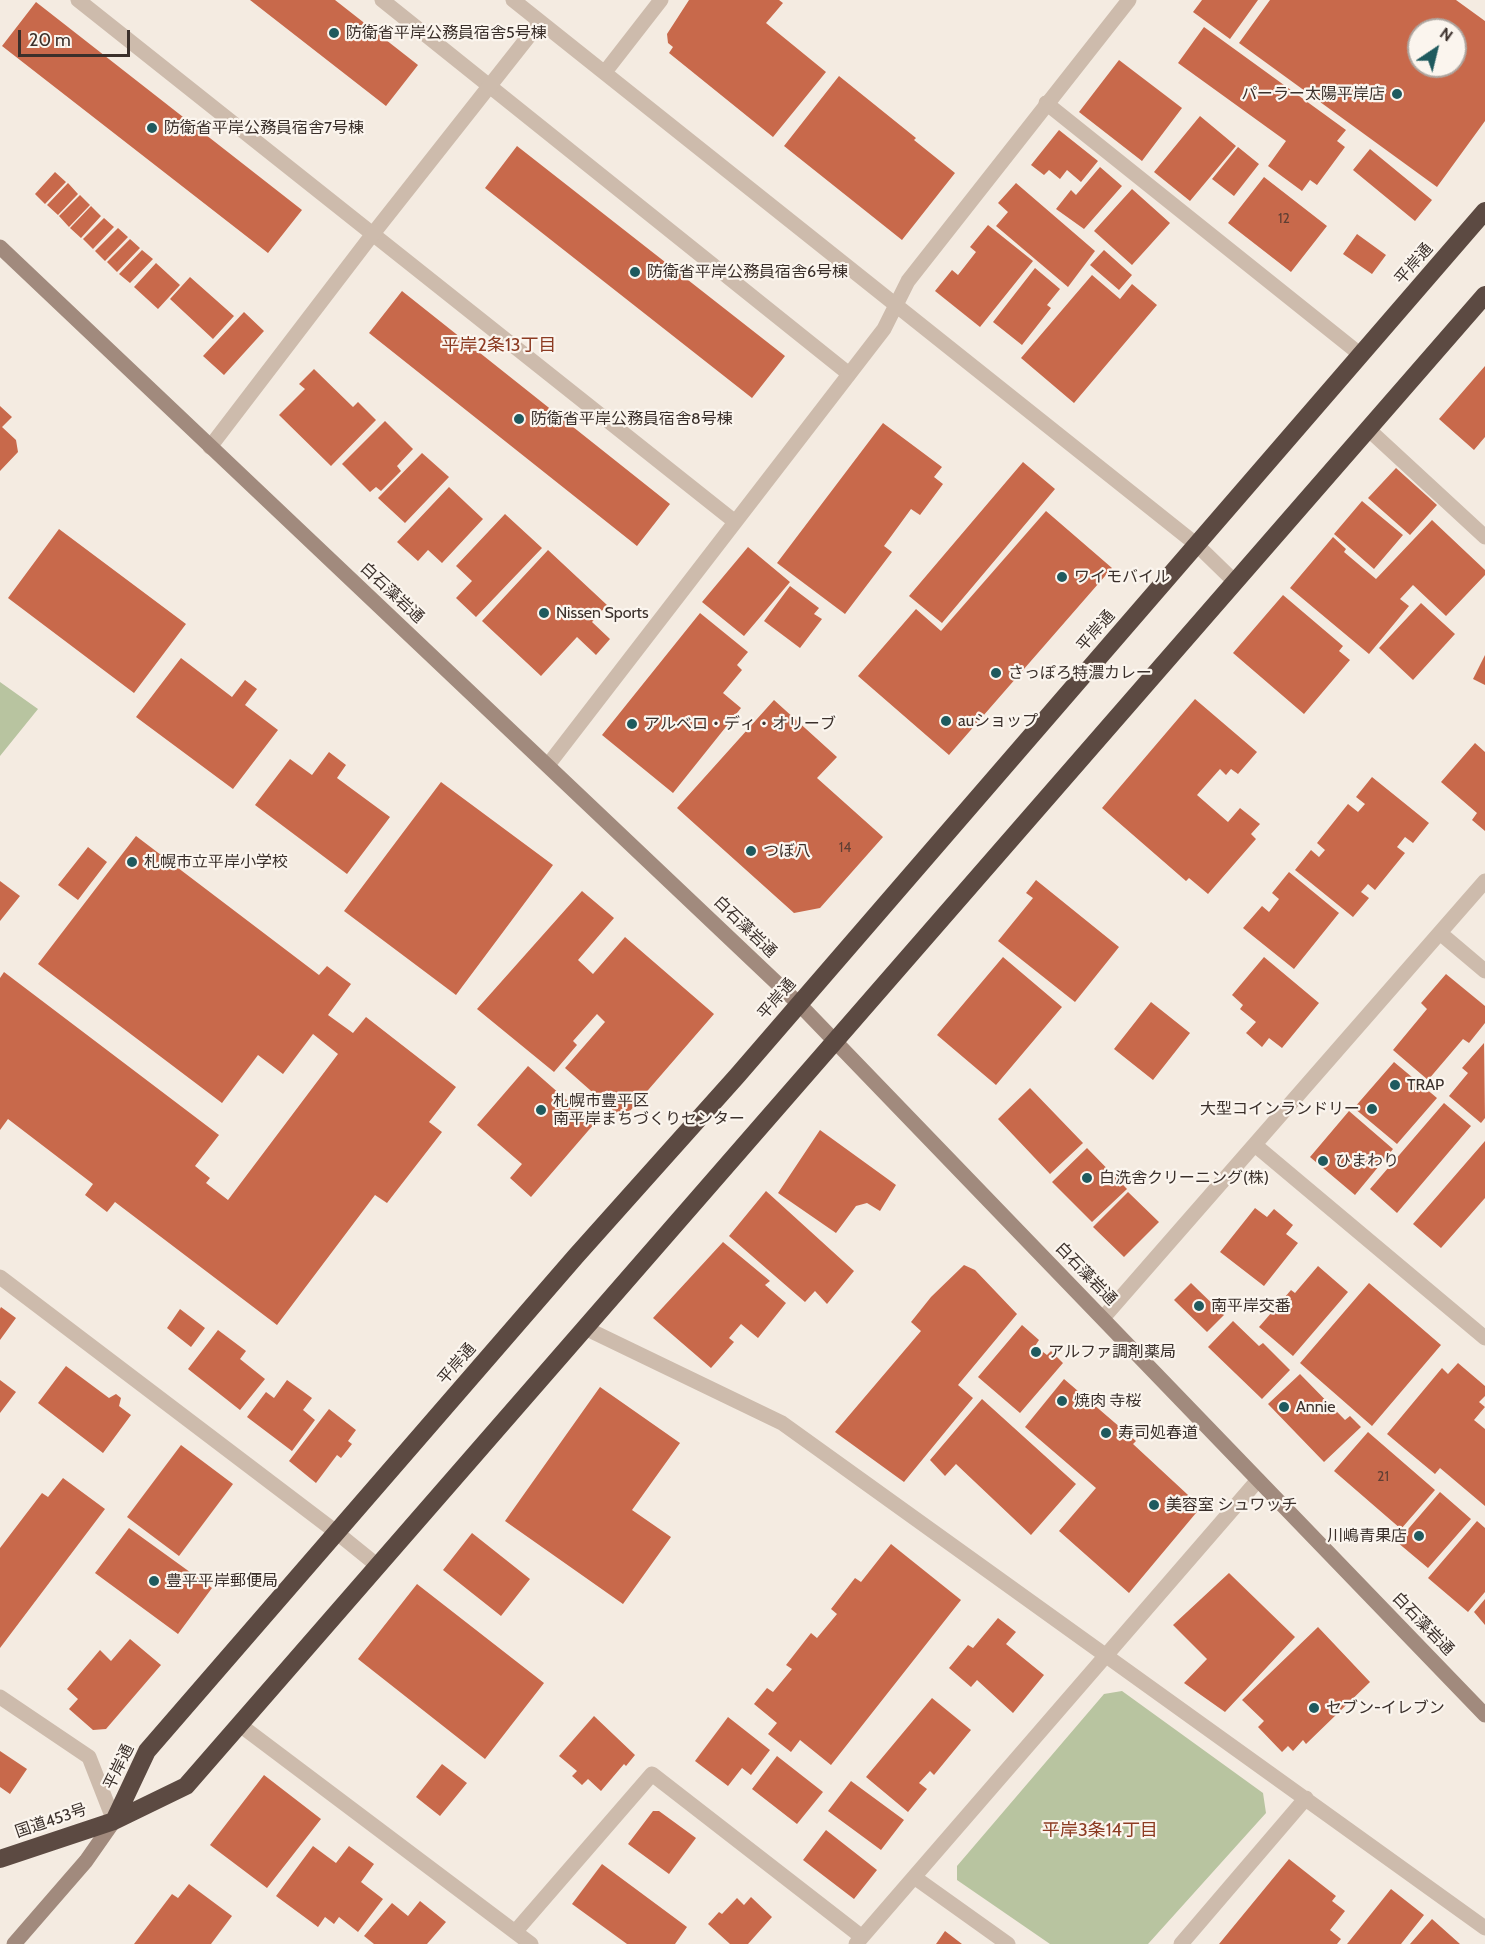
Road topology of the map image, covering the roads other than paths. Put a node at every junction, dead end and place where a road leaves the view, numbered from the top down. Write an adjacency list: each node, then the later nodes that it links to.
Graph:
1 (78, 0): 11 (street)
2 (382, 0): 8 (street)
3 (513, 0): 6 (street)
4 (661, 0): 7 (street)
5 (1129, 0): 9 (street)
6 (540, 22): 7 (street); 8 (street)
7 (605, 72): 14 (street)
8 (490, 86): 11 (street); 16 (street)
9 (1046, 104): 14 (street); 15 (street)
10 (1485, 211): 15 (highway, 平岸通)
11 (372, 235): 18 (street); 19 (street)
12 (0, 247): 18 (main road, 白石藻岩通)
13 (1485, 295): 17 (highway, 平岸通)
14 (896, 305): 16 (street); 21 (street)
15 (1361, 355): 21 (highway, 平岸通)
16 (849, 374): 19 (street)
17 (1368, 429): 20 (street); 22 (highway, 平岸通)
18 (210, 447): 23 (main road, 白石藻岩通)
19 (734, 521): 23 (street)
20 (1485, 537)
21 (1197, 545): 22 (street); 27 (highway, 平岸通)
22 (1236, 582): 28 (highway, 平岸通)
23 (548, 765): 27 (main road, 白石藻岩通)
24 (1485, 881): 25 (street)
25 (1440, 933): 26 (street); 29 (street)
26 (1485, 971)
27 (799, 1004): 28 (main road, 白石藻岩通); 35 (highway, 平岸通)
28 (836, 1041): 31 (main road, 白石藻岩通); 32 (highway, 平岸通)
29 (1255, 1146): 31 (street); 33 (street)
30 (0, 1277): 35 (street)
31 (1103, 1318): 34 (main road, 白石藻岩通)
32 (585, 1328): 36 (highway, 平岸通); 37 (street)
33 (1485, 1338)
34 (1258, 1480): 37 (street); 39 (main road, 白石藻岩通)
35 (336, 1532): 36 (street); 42 (highway, 平岸通)
36 (378, 1566): 40 (highway, 平岸通)
37 (1104, 1655): 41 (street); 44 (street)
38 (0, 1696): 42 (street)
39 (1485, 1714)
40 (240, 1725): 42 (highway, 平岸通); 46 (street)
41 (1306, 1798): 45 (street); 51 (street)
42 (114, 1821): 43 (highway, 国道453号); 48 (main road, 平岸通)
43 (0, 1859)
44 (914, 1877): 47 (street); 50 (street)
45 (1485, 1928)
46 (515, 1932): 47 (street); 49 (street)
47 (859, 1941)
48 (14, 1944)
49 (531, 1944)
50 (1008, 1944)
51 (1181, 1944)

